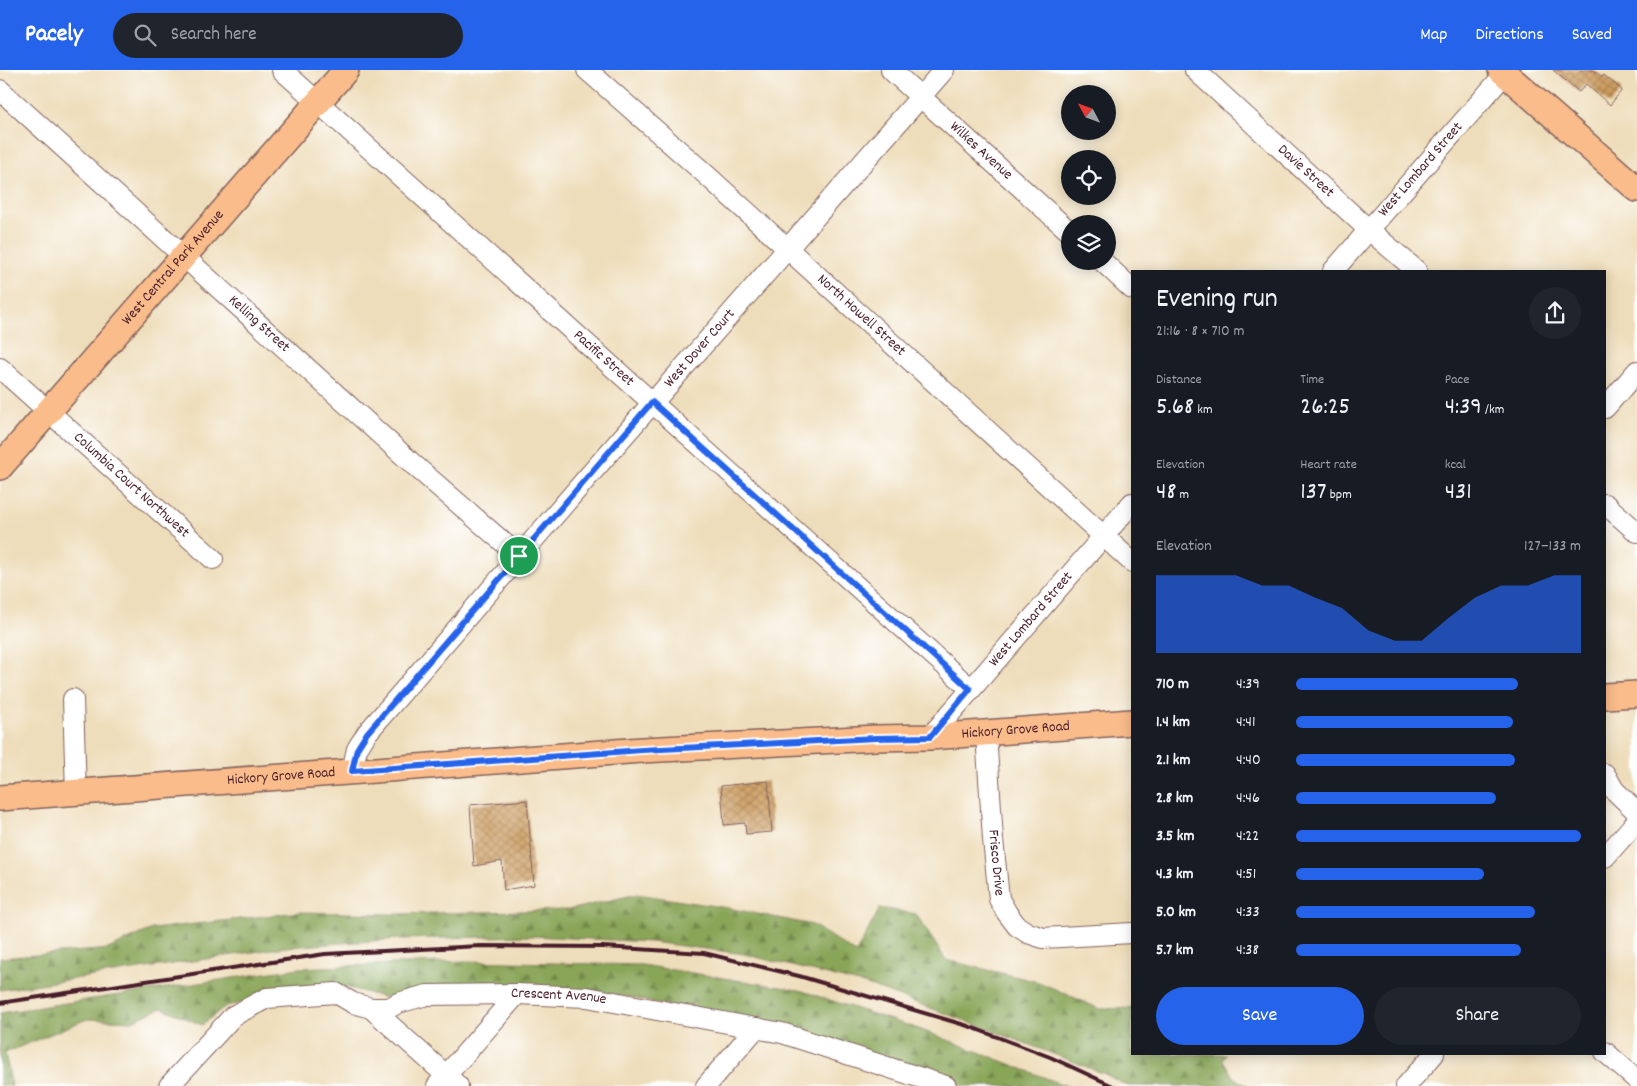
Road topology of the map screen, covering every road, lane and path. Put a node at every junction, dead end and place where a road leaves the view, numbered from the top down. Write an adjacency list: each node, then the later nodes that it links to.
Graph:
1 (282, 70): 10 (street, Pacific Street)
2 (346, 70): 10 (main road, West Central Park Avenue)
3 (587, 70): 14 (street, North Howell Street)
4 (891, 70): 9 (street, Wilkes Avenue)
5 (944, 70): 9 (street, West Dover Court)
6 (1195, 70): 13 (street, Davie Street)
7 (1505, 71): 11 (main road); 13 (street, West Lombard Street)
8 (2, 96): 15 (street, Kelling Street)
9 (921, 97): 12 (street, Wilkes Avenue); 14 (street, West Dover Court)
10 (318, 102): 15 (main road, West Central Park Avenue); 22 (street, Pacific Street)
11 (1637, 189)
12 (1061, 224)
13 (1369, 230): 17 (street, West Lombard Street); 18 (street, Davie Street)
14 (787, 249): 22 (street, West Dover Court); 29 (street, North Howell Street)
15 (184, 256): 24 (main road, West Central Park Avenue); 30 (street, Kelling Street)
16 (1112, 270): 19 (street)
17 (1334, 270)
18 (1417, 270)
19 (1131, 288)
20 (0, 368): 24 (street, Columbia Court Northwest)
21 (1637, 371): 23 (street)
22 (652, 402): 30 (street, West Dover Court); 33 (street, Pacific Street)
23 (1606, 407)
24 (48, 412): 25 (main road, West Central Park Avenue); 31 (street, Columbia Court Northwest)
25 (0, 467)
26 (1131, 503): 29 (street, West Lombard Street)
27 (1606, 505): 28 (street)
28 (1637, 532)
29 (1103, 536): 32 (street, North Howell Street); 33 (street, West Lombard Street)
30 (519, 556): 40 (street, West Dover Court)
31 (213, 559)
32 (1131, 561)
33 (970, 689): 39 (street, West Lombard Street)
34 (1637, 694): 35 (main road)
35 (1606, 696)
36 (72, 699): 42 (street)
37 (1131, 722): 38 (main road, Hickory Grove Road)
38 (986, 734): 39 (main road, Hickory Grove Road); 47 (street, Frisco Drive)
39 (930, 737): 40 (main road, Hickory Grove Road)
40 (352, 771): 42 (main road, Hickory Grove Road)
41 (1606, 776): 44 (street)
42 (76, 793): 43 (main road, Hickory Grove Road)
43 (0, 798)
44 (1637, 812)
45 (1637, 821): 46 (street)
46 (1606, 856)
47 (1131, 933)
48 (517, 994): 49 (street, Crescent Avenue); 50 (street, Crescent Avenue); 54 (street)
49 (371, 1008): 54 (street); 55 (street, Crescent Avenue)
50 (756, 1028): 56 (street); 57 (street, Crescent Avenue)
51 (1606, 1053): 53 (street)
52 (1433, 1055): 58 (street)
53 (1637, 1080)
54 (447, 1083)
55 (169, 1086)
56 (706, 1086)
57 (946, 1086)
58 (1406, 1086)

